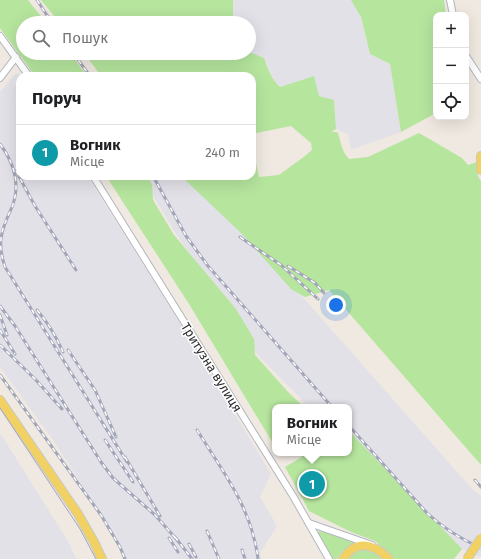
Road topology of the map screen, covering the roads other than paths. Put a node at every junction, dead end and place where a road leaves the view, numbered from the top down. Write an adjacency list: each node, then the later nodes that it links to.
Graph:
1 (450, 0): 2 (street)
2 (452, 12)
3 (0, 36): 4 (street)
4 (16, 57): 8 (street)
5 (18, 60): 7 (street)
6 (469, 61): 9 (street)
7 (26, 72)
8 (0, 78)
9 (481, 79)
10 (481, 156): 11 (main road)
11 (481, 170)
12 (95, 180): 14 (street, Тритузна вулиця)
13 (0, 400): 17 (main road)
14 (309, 523): 16 (street); 18 (street, Тритузна вулиця)
15 (481, 538): 20 (main road, bridge)
16 (386, 556): 19 (main road)
17 (102, 559)
18 (329, 559)
19 (342, 559)
20 (467, 559)

